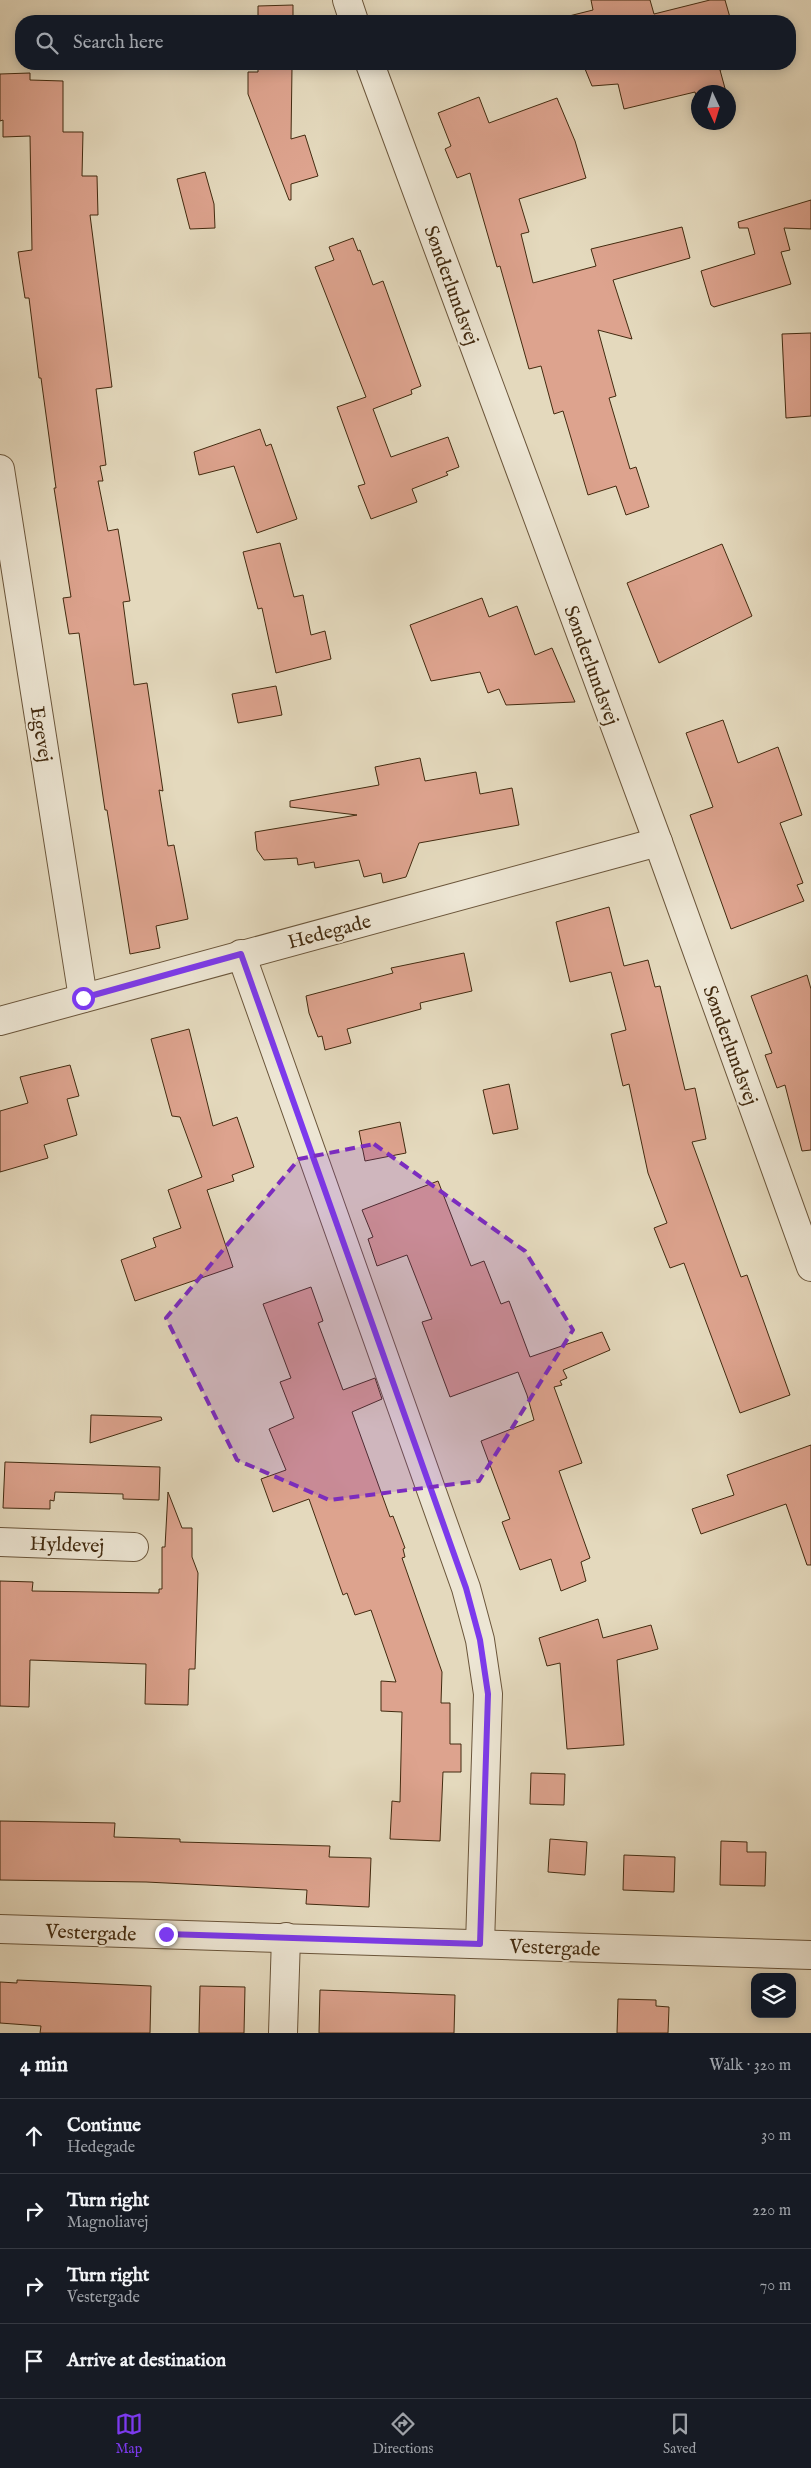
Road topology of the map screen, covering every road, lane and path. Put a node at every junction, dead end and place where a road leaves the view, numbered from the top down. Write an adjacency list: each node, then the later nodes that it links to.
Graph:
1 (347, 0): 2 (street)
2 (352, 15)
3 (372, 70): 5 (street, Sønderlundsvej)
4 (0, 469): 7 (street, Egevej)
5 (658, 842): 6 (street, Hedegade); 9 (street, Sønderlundsvej)
6 (241, 954): 7 (street, Hedegade); 14 (street)
7 (83, 998): 8 (street, Hedegade)
8 (0, 1021)
9 (811, 1267)
10 (0, 1542): 11 (street, Hyldevej)
11 (134, 1547)
12 (0, 1929): 13 (street, Vestergade)
13 (286, 1937): 14 (street, Vestergade); 16 (street)
14 (480, 1944): 15 (street, Vestergade)
15 (811, 1955)
16 (283, 2033)

